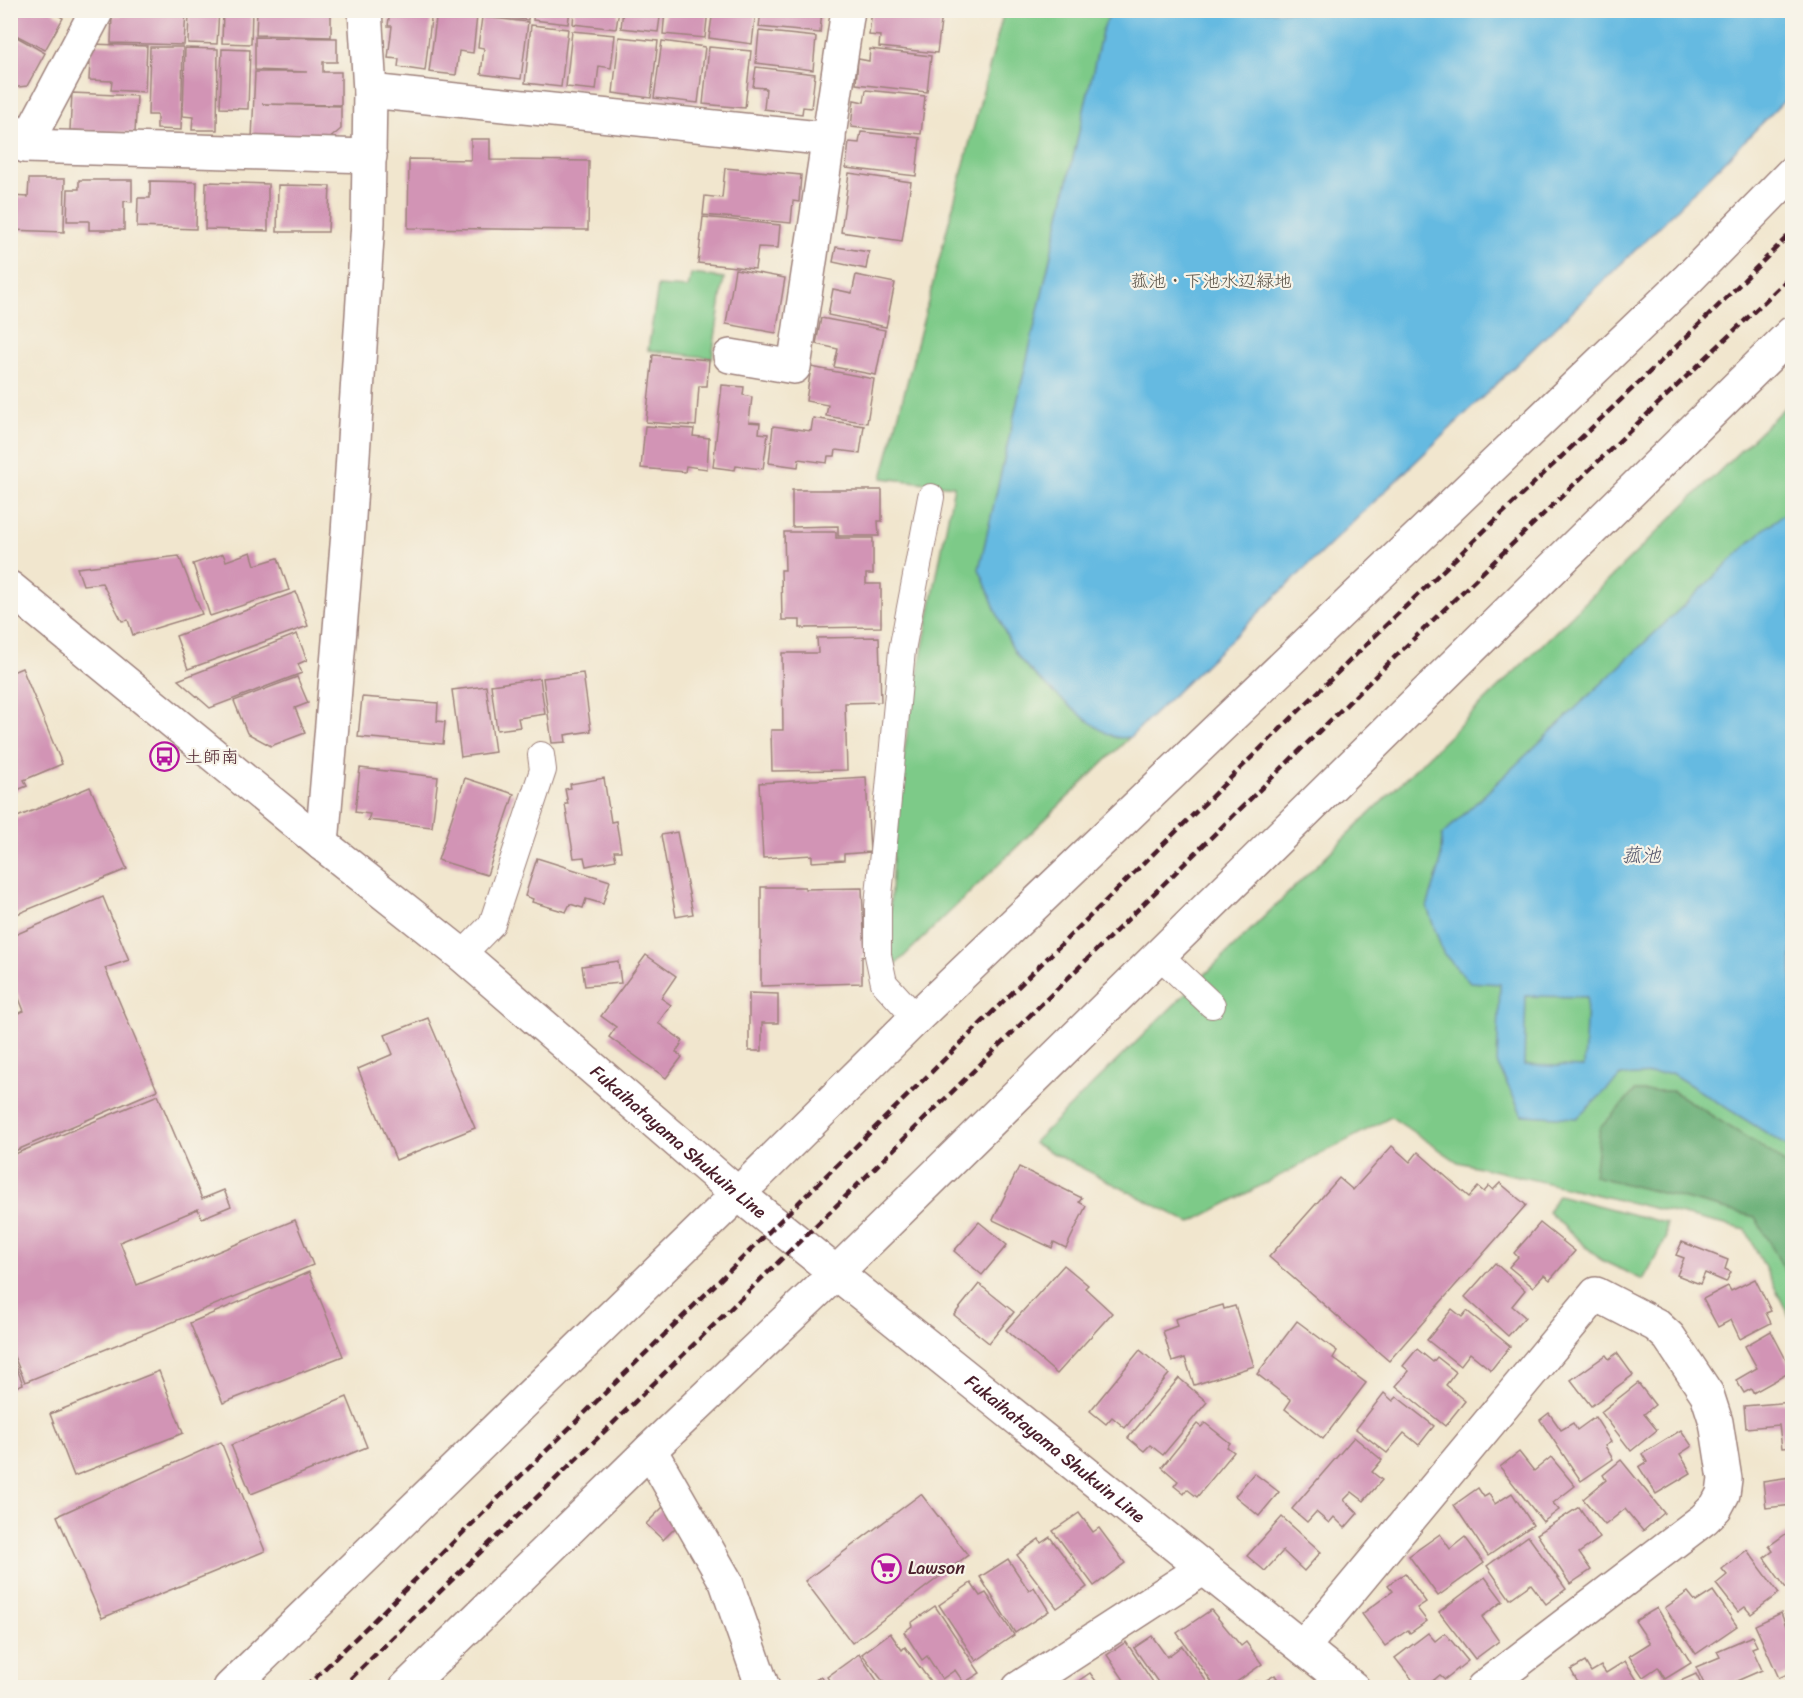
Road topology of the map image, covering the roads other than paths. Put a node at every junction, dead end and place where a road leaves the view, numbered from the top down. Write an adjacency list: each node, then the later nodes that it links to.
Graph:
1 (96, 10): 5 (street)
2 (364, 10): 4 (street)
3 (848, 10): 6 (street)
4 (370, 91): 6 (street); 7 (street)
5 (18, 137): 7 (street)
6 (829, 140): 10 (street)
7 (370, 156): 14 (street)
8 (1792, 173): 18 (street)
9 (1792, 333): 15 (street)
10 (730, 356)
11 (931, 497): 18 (lane)
12 (10, 588): 14 (street, Fukaihatayama Shukuin Line)
13 (541, 755): 16 (lane)
14 (321, 844): 16 (street, Fukaihatayama Shukuin Line)
15 (1159, 955): 17 (lane); 20 (street)
16 (462, 956): 19 (street, Fukaihatayama Shukuin Line)
17 (1212, 1005)
18 (916, 1018): 19 (street)
19 (738, 1194): 20 (street, Fukaihatayama Shukuin Line); 24 (street)
20 (836, 1273): 21 (street); 22 (street, Fukaihatayama Shukuin Line)
21 (650, 1450): 25 (street); 26 (street)
22 (1204, 1568): 23 (street, Fukaihatayama Shukuin Line); 27 (street)
23 (1303, 1647): 28 (street, Fukaihatayama Shukuin Line); 29 (street)
24 (230, 1688)
25 (406, 1688)
26 (763, 1688)
27 (1019, 1688)
28 (1353, 1688)
29 (1483, 1688)

